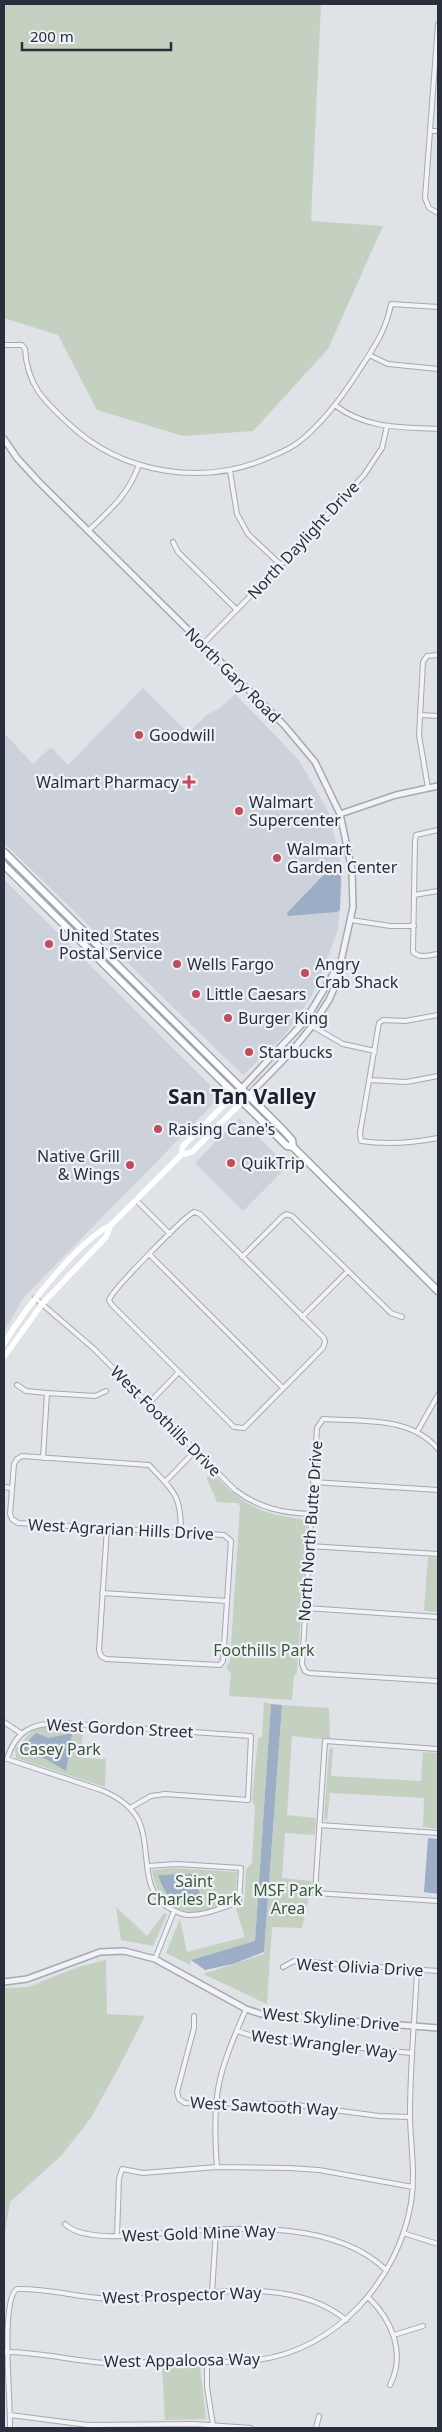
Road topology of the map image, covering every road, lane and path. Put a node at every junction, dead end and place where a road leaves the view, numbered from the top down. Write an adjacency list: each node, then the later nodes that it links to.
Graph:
1 (438, 24): 2 (street)
2 (430, 131): 3 (street); 4 (street)
3 (438, 131)
4 (438, 213)
5 (438, 307): 7 (street)
6 (4, 345): 13 (street)
7 (369, 355): 8 (street); 9 (street)
8 (438, 369)
9 (336, 406): 10 (street); 14 (street)
10 (387, 426): 11 (street); 17 (street, North Daylight Drive)
11 (438, 429)
12 (4, 439): 15 (street, North Gary Road)
13 (139, 465): 14 (street); 15 (street)
14 (230, 470): 17 (street)
15 (88, 531): 19 (street, North Gary Road)
16 (173, 542): 18 (street)
17 (281, 565): 18 (street, North Daylight Drive)
18 (236, 610): 19 (street, North Daylight Drive)
19 (203, 644): 25 (street, North Gary Road)
20 (438, 655): 21 (street)
21 (421, 715): 22 (street); 24 (street)
22 (438, 716)
23 (438, 786): 24 (street)
24 (428, 788): 25 (street)
25 (340, 814): 33 (street, North Gary Road)
26 (438, 830): 32 (street)
27 (4, 852): 29 (main road)
28 (4, 865): 30 (main road)
29 (33, 882): 30 (main road); 42 (main road)
30 (27, 888): 43 (main road)
31 (438, 891): 32 (street)
32 (414, 895): 34 (street)
33 (350, 920): 34 (street); 36 (street, North Gary Road)
34 (414, 926): 35 (street)
35 (438, 954)
36 (340, 963): 38 (street, North Gary Road); 42 (street, North Gary Road)
37 (438, 1015): 39 (street)
38 (312, 1026): 39 (street); 44 (street, North Gary Road)
39 (375, 1051): 41 (street)
40 (438, 1076): 41 (street)
41 (370, 1080): 47 (street)
42 (241, 1089): 43 (main road, North Gary Road); 44 (main road)
43 (235, 1094): 45 (main road); 46 (main road, North Gary Road)
44 (248, 1096): 45 (main road, North Gary Road); 48 (main road)
45 (242, 1102): 48 (main road); 49 (main road, North Gary Road)
46 (199, 1130): 49 (main road); 50 (main road, North Gary Road)
47 (438, 1138)
48 (293, 1147): 57 (main road)
49 (196, 1148): 50 (main road, North Gary Road)
50 (181, 1155): 51 (main road, North Gary Road)
51 (136, 1200): 52 (main road, North Gary Road); 53 (street)
52 (111, 1226): 58 (main road, North Gary Road); 59 (main road, North Gary Road)
53 (170, 1234): 54 (street); 55 (street)
54 (150, 1255): 64 (street); 66 (street)
55 (242, 1257): 56 (street); 60 (street)
56 (348, 1271): 60 (street); 61 (street)
57 (438, 1291)
58 (35, 1298): 59 (street, West Foothills Drive); 62 (main road, North Gary Road)
59 (42, 1304): 63 (main road, North Gary Road); 70 (street, West Foothills Drive)
60 (302, 1317): 66 (street)
61 (402, 1318)
62 (4, 1344)
63 (4, 1357)
64 (179, 1372): 66 (street); 70 (street)
65 (17, 1385): 68 (street)
66 (283, 1388)
67 (106, 1391): 68 (street)
68 (47, 1393): 74 (street)
69 (438, 1395): 71 (street)
70 (149, 1403): 73 (street, West Foothills Drive)
71 (417, 1432): 72 (street); 76 (street, North North Butte Drive)
72 (438, 1449)
73 (196, 1451): 75 (street); 80 (street, West Foothills Drive)
74 (43, 1458): 75 (street); 78 (street)
75 (165, 1482): 82 (street)
76 (313, 1482): 79 (street); 80 (street, North North Butte Drive)
77 (4, 1488): 78 (street)
78 (12, 1488): 81 (street, West Agrarian Hills Drive)
79 (438, 1490)
80 (311, 1514): 83 (street, North North Butte Drive)
81 (107, 1528): 82 (street, West Agrarian Hills Drive); 85 (street)
82 (180, 1532): 86 (street, West Agrarian Hills Drive)
83 (309, 1546): 84 (street); 87 (street, North North Butte Drive)
84 (438, 1554)
85 (102, 1593): 86 (street); 86 (street)
86 (227, 1601)
87 (306, 1608): 88 (street); 89 (street, North North Butte Drive)
88 (438, 1617)
89 (438, 1681)
90 (4, 1722): 91 (street)
91 (22, 1734): 93 (street, West Gordon Street); 93 (street, West Gordon Street)
92 (438, 1749): 94 (street)
93 (130, 1808): 96 (street)
94 (320, 1825): 95 (street); 97 (street)
95 (438, 1833)
96 (147, 1866): 98 (street); 98 (street)
97 (438, 1901)
98 (174, 1911): 99 (street)
99 (155, 1959): 103 (street, West Skyline Drive); 104 (street, West Skyline Drive)
100 (283, 1967): 101 (street, West Olivia Drive)
101 (418, 1969): 102 (street, West Olivia Drive); 106 (street, West Appaloosa Way)
102 (438, 1971)
103 (4, 1982)
104 (246, 2009): 106 (street, West Skyline Drive); 108 (street)
105 (194, 2016): 110 (street, West Sawtooth Way)
106 (414, 2026): 107 (street, West Skyline Drive); 109 (street, West Appaloosa Way)
107 (438, 2028)
108 (236, 2031): 109 (street, West Wrangler Way); 110 (street)
109 (412, 2053): 111 (street, West Appaloosa Way)
110 (217, 2102): 111 (street, West Sawtooth Way); 112 (street)
111 (410, 2117): 113 (street, West Appaloosa Way)
112 (217, 2167): 113 (street); 117 (street)
113 (413, 2187): 116 (street, West Appaloosa Way)
114 (66, 2224): 117 (street, West Gold Mine Way)
115 (216, 2230): 117 (street, West Gold Mine Way); 119 (street, West Gold Mine Way); 120 (street)
116 (403, 2234): 118 (street); 119 (street, West Appaloosa Way)
117 (116, 2236)
118 (438, 2244)
119 (386, 2270): 121 (street, West Appaloosa Way)
120 (212, 2293): 122 (street, West Prospector Way); 125 (street, West Prospector Way)
121 (368, 2297): 122 (street, West Appaloosa Way); 124 (street)
122 (346, 2320): 126 (street, West Appaloosa Way)
123 (423, 2326): 124 (street)
124 (394, 2335): 128 (street)
125 (6, 2352): 126 (street, West Appaloosa Way); 127 (street)
126 (207, 2361): 131 (street)
127 (6, 2384): 129 (street)
128 (390, 2384)
129 (10, 2415): 131 (street); 132 (street)
130 (319, 2416): 134 (street)
131 (213, 2425): 133 (street)
132 (10, 2428)
133 (251, 2428)
134 (316, 2428)

